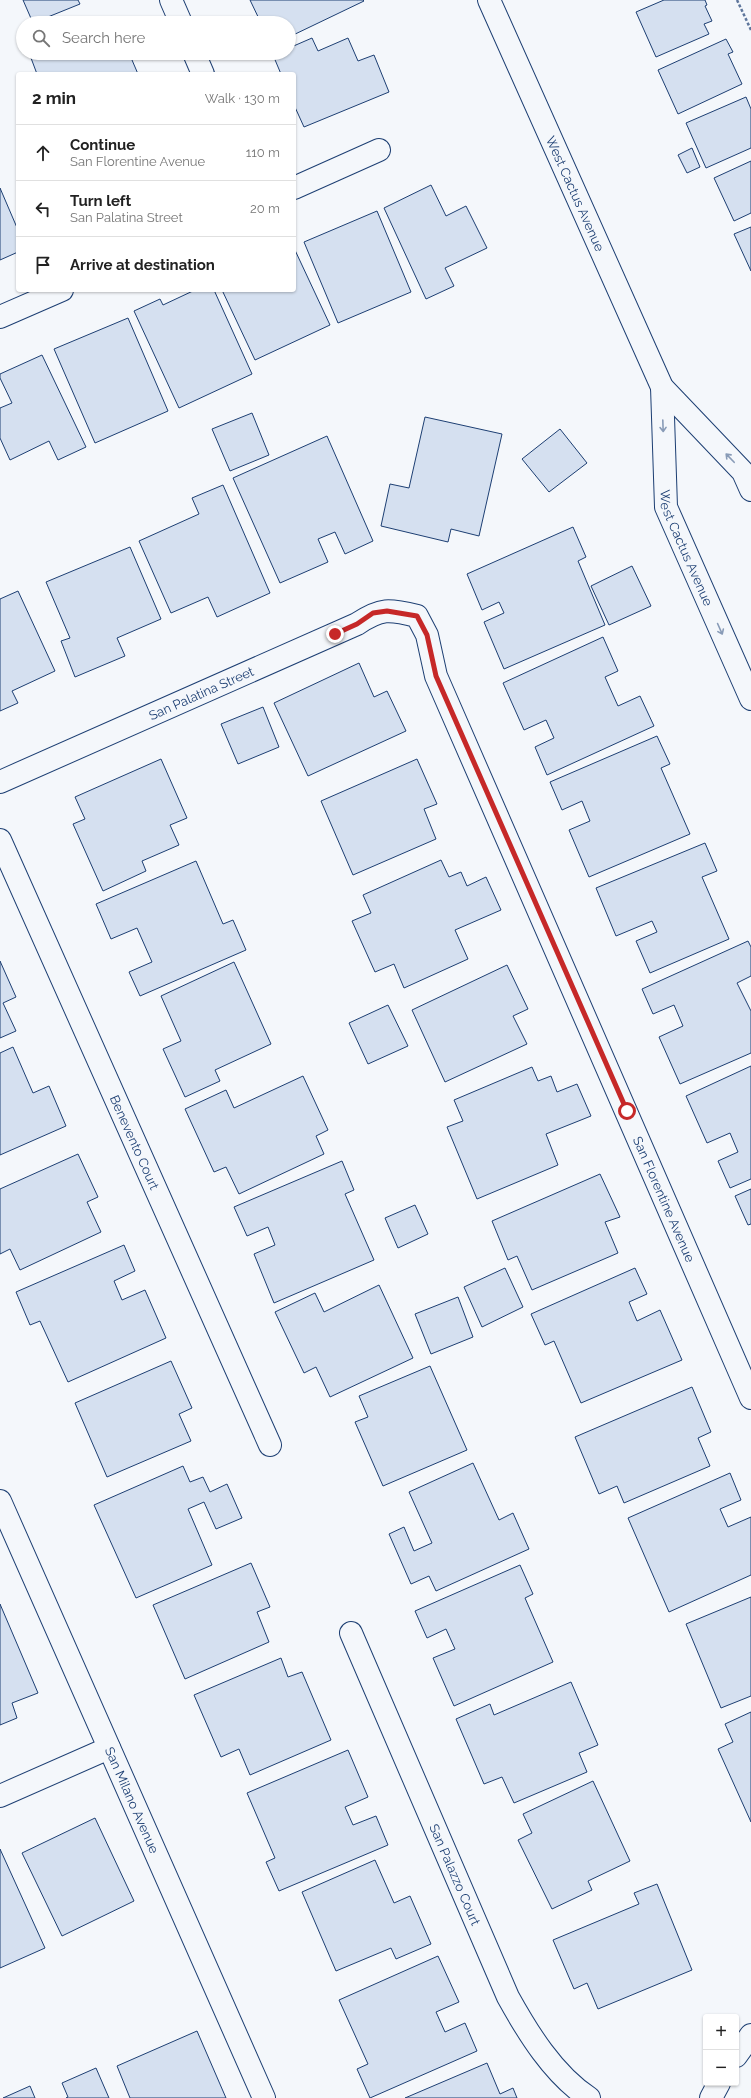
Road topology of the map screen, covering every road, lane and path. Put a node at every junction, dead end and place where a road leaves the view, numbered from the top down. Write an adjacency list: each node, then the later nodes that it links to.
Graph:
1 (171, 0): 4 (street)
2 (489, 0): 12 (street, West Cactus Avenue)
3 (738, 0): 5 (path)
4 (178, 16)
5 (751, 30)
6 (197, 60): 7 (street)
7 (202, 72)
8 (379, 150): 9 (street)
9 (296, 187)
10 (57, 292): 11 (street)
11 (0, 317)
12 (662, 387): 13 (street, West Cactus Avenue, one-way to 12); 15 (street, West Cactus Avenue, one-way to 15)
13 (751, 490)
14 (402, 612): 16 (street, San Palatina Street); 18 (street, San Florentine Avenue)
15 (751, 699)
16 (0, 782)
17 (0, 840): 19 (street, Benevento Court)
18 (751, 1398)
19 (270, 1445)
20 (0, 1501): 22 (street, San Milano Avenue)
21 (351, 1633): 28 (street, San Palazzo Court)
22 (109, 1748): 23 (street); 27 (street, San Milano Avenue)
23 (0, 1796)
24 (751, 2035): 25 (street)
25 (739, 2052)
26 (717, 2086): 29 (street)
27 (264, 2098)
28 (589, 2098)
29 (711, 2098)

